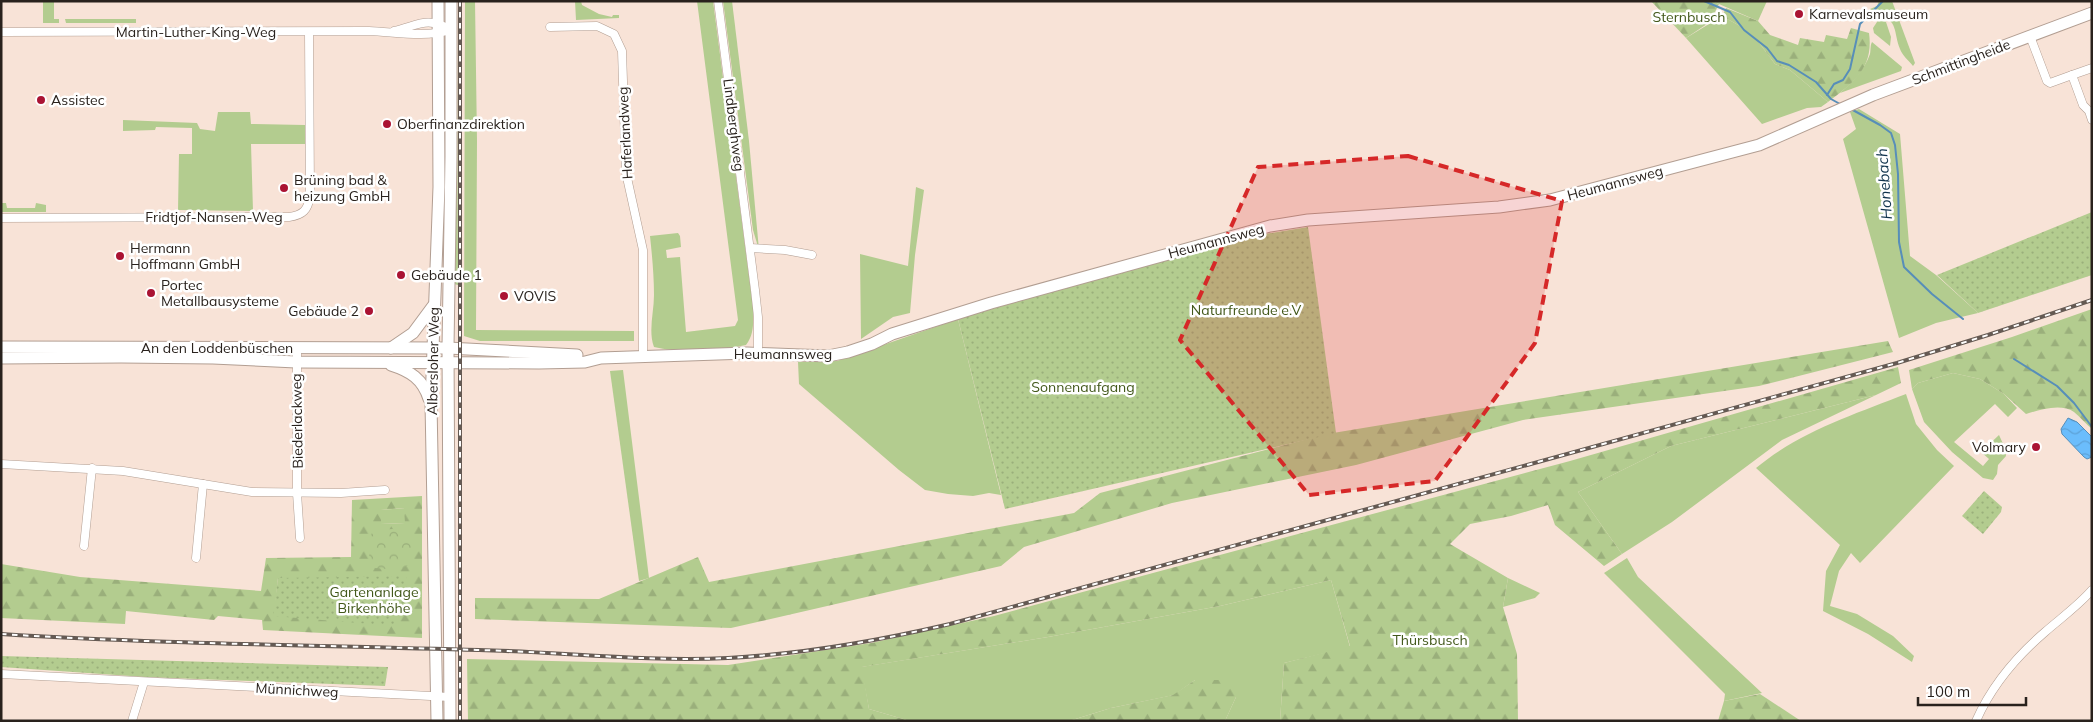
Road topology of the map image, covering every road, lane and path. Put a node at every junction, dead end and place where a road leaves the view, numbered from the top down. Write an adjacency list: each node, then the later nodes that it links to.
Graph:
1 (438, 1): 6 (main road, Albersloher Weg)
2 (451, 1): 7 (main road, Albersloher Weg)
3 (718, 1): 17 (street, Lindberghweg)
4 (2092, 13): 11 (main road, Schmittingheide)
5 (550, 26): 26 (street, Haferlandweg)
6 (438, 28): 7 (street, Martin-Luther-King-Weg); 10 (street, Martin-Luther-King-Weg); 10 (street, Martin-Luther-King-Weg); 19 (main road, Albersloher Weg)
7 (451, 30): 23 (main road, Albersloher Weg)
8 (1, 32): 9 (street, Martin-Luther-King-Weg)
9 (309, 32): 10 (street, Martin-Luther-King-Weg); 16 (street, Fridtjof-Nansen-Weg)
10 (392, 32)
11 (2030, 36): 13 (street); 14 (main road, Schmittingheide)
12 (2092, 68): 13 (street)
13 (2072, 75): 15 (street)
14 (1835, 112): 25 (main road, Heumannsweg)
15 (2092, 120)
16 (1, 218)
17 (750, 248): 18 (street); 25 (street, Lindberghweg)
18 (812, 254)
19 (434, 304): 22 (main road, Albersloher Weg); 24 (main road)
20 (1, 347): 21 (main road, An den Loddenbüschen)
21 (297, 348): 24 (main road, An den Loddenbüschen); 29 (street, Biederlackweg)
22 (433, 348): 23 (main road, Heumannsweg); 24 (main road, An den Loddenbüschen); 31 (main road, Albersloher Weg)
23 (448, 348): 28 (main road, Heumannsweg); 32 (main road, Albersloher Weg)
24 (390, 349)
25 (758, 353): 26 (main road, Heumannsweg)
26 (644, 357): 28 (main road, Heumannsweg)
27 (1, 358): 29 (main road, An den Loddenbüschen)
28 (601, 358): 32 (main road, Heumannsweg)
29 (296, 362): 30 (main road, An den Loddenbüschen); 38 (street, Biederlackweg)
30 (380, 362): 31 (main road, An den Loddenbüschen); 33 (main road)
31 (432, 362): 32 (main road, Heumannsweg); 33 (main road, Albersloher Weg)
32 (448, 363): 46 (main road, Albersloher Weg)
33 (431, 403): 45 (main road, Albersloher Weg)
34 (1, 464): 35 (street)
35 (92, 468): 36 (street); 40 (street)
36 (203, 484): 38 (street); 41 (street)
37 (385, 490): 38 (street)
38 (296, 493): 39 (street, Biederlackweg)
39 (300, 538)
40 (84, 546)
41 (196, 558)
42 (2092, 590): 50 (street)
43 (1, 674): 44 (street, Münnichweg)
44 (144, 682): 45 (street, Münnichweg); 47 (street)
45 (437, 696): 46 (street, Münnichweg); 48 (main road, Albersloher Weg)
46 (450, 697): 49 (main road, Albersloher Weg)
47 (132, 721)
48 (436, 721)
49 (450, 721)
50 (1976, 721)

